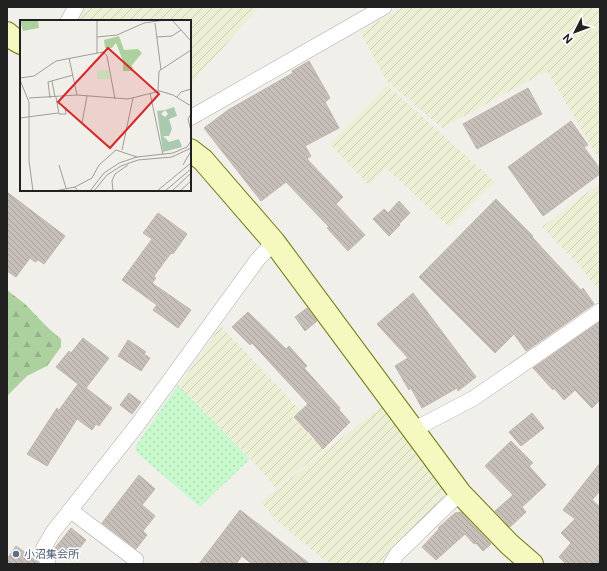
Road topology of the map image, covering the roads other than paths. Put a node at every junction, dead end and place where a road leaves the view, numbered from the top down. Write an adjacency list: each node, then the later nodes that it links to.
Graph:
1 (76, 7): 3 (street)
2 (384, 7): 6 (street)
3 (69, 20)
4 (7, 33): 5 (street)
5 (20, 43)
6 (191, 117)
7 (191, 151): 8 (street)
8 (274, 242): 10 (street); 12 (street)
9 (600, 311): 10 (street)
10 (413, 430): 11 (street)
11 (460, 493): 15 (street); 16 (street)
12 (70, 510): 13 (street); 14 (street)
13 (136, 560)
14 (48, 564)
15 (391, 564)
16 (532, 564)

